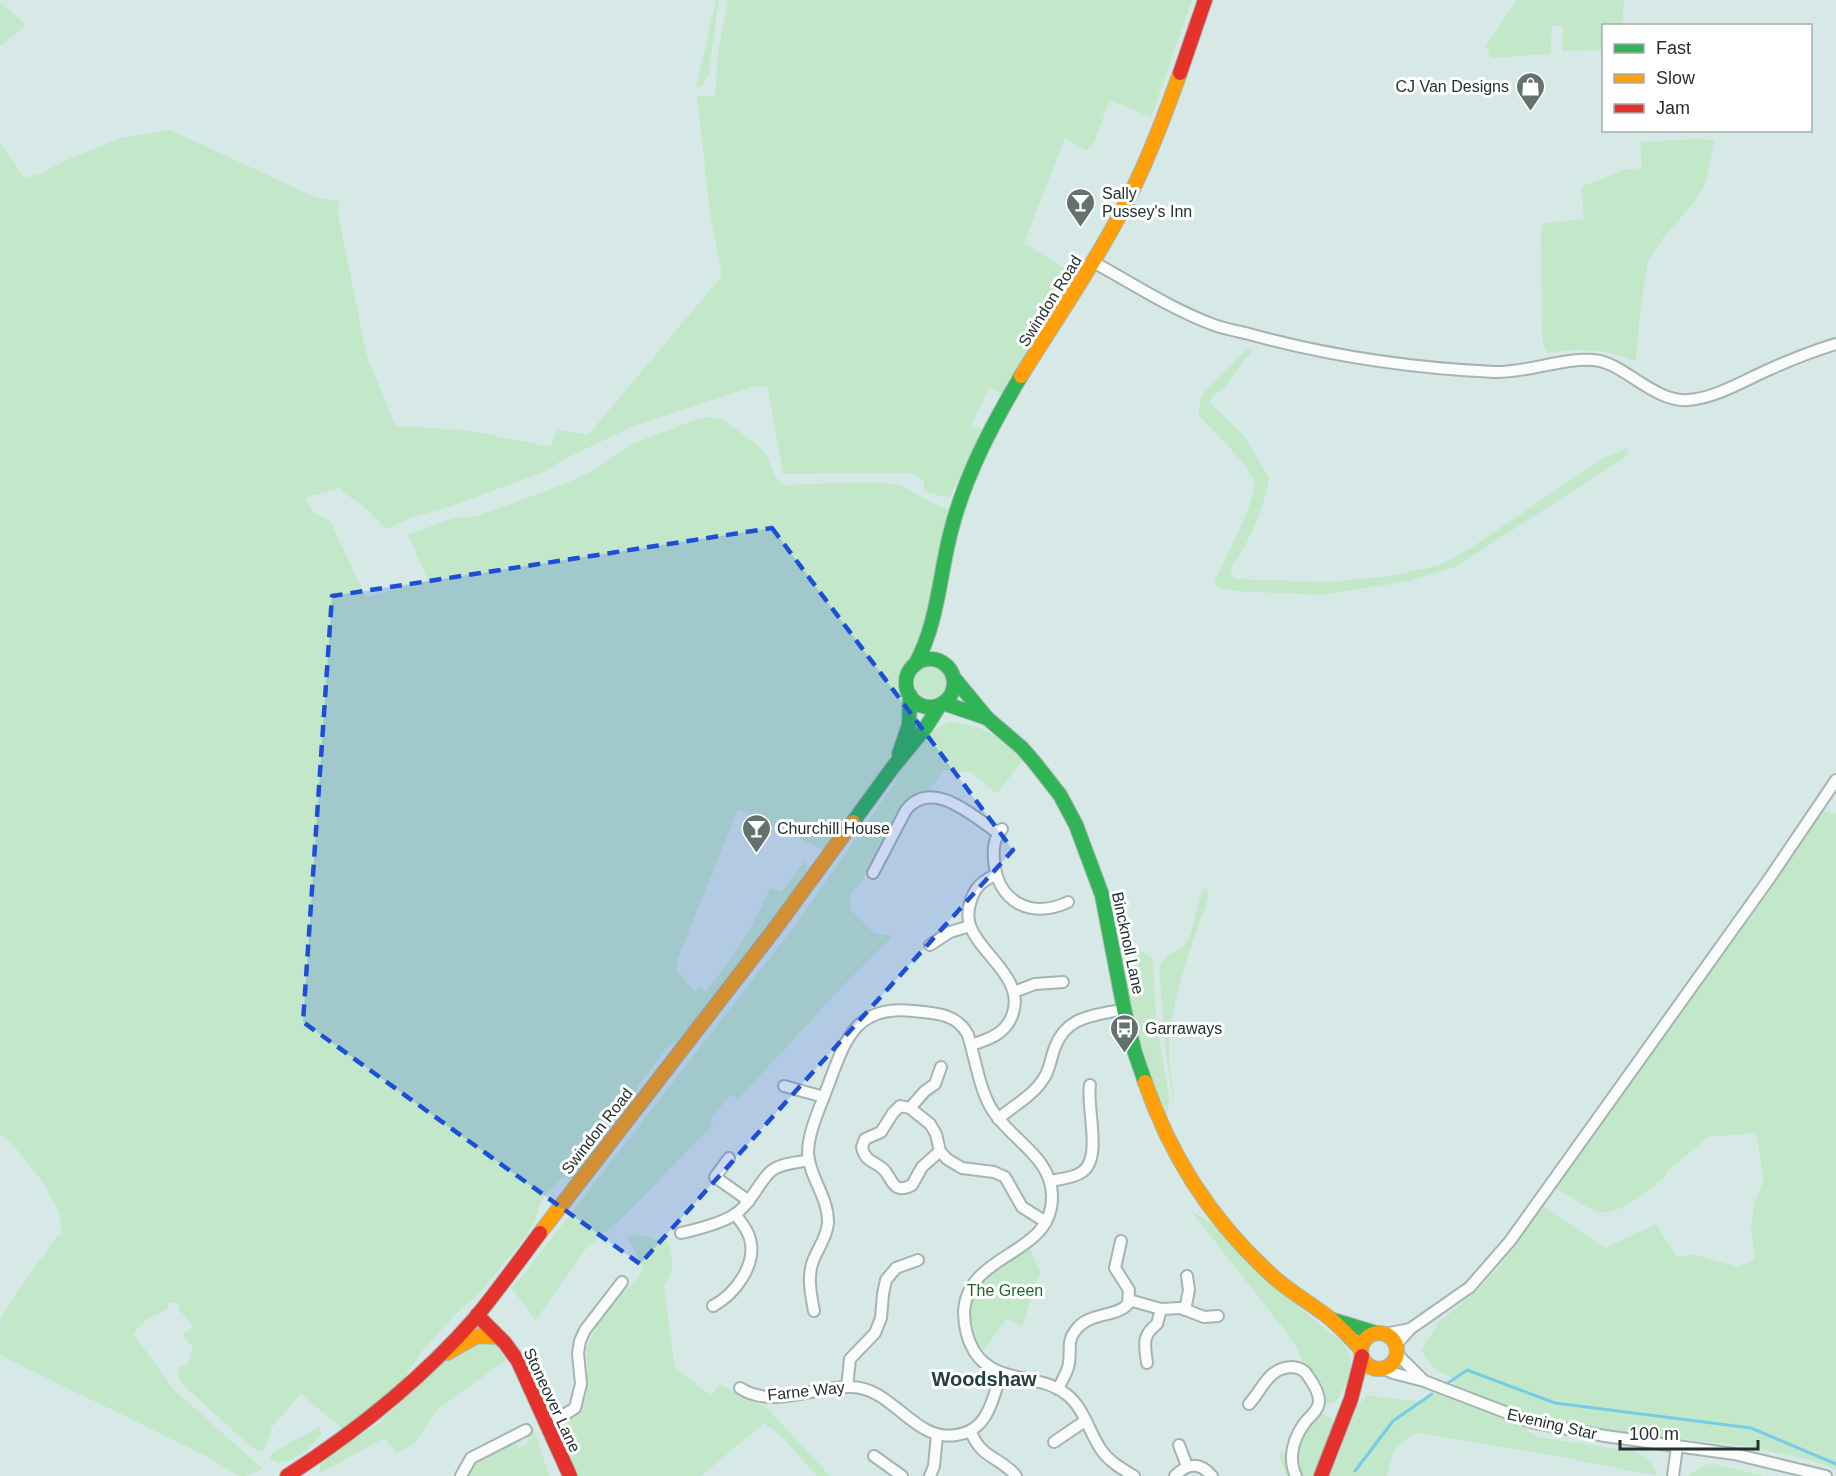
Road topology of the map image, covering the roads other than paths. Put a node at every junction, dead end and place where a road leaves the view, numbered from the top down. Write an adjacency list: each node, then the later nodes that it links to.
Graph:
1 (1205, 0): 2 (main road, Swindon Road)
2 (1093, 262): 3 (street); 4 (main road, Swindon Road)
3 (1836, 344)
4 (935, 621): 5 (main road, Swindon Road); 6 (main road, Swindon Road)
5 (946, 664): 6 (main road); 7 (main road)
6 (915, 665): 8 (main road)
7 (954, 678): 9 (main road); 10 (main road, Bincknoll Lane)
8 (910, 695): 9 (main road); 11 (main road, Swindon Road)
9 (941, 704): 10 (main road, Bincknoll Lane); 11 (main road, Swindon Road)
10 (987, 718): 20 (main road, Bincknoll Lane)
11 (892, 767): 45 (main road, Swindon Road)
12 (1836, 780): 48 (street)
13 (873, 873): 14 (street)
14 (996, 875): 15 (street); 16 (street)
15 (1068, 902)
16 (970, 926): 17 (street); 19 (street)
17 (930, 945)
18 (1063, 982): 19 (street)
19 (1014, 992): 21 (street)
20 (1124, 1009): 27 (street); 47 (main road, Bincknoll Lane)
21 (971, 1045): 25 (street); 27 (street)
22 (941, 1067): 26 (street)
23 (1090, 1085): 31 (street)
24 (784, 1086): 25 (street)
25 (824, 1097): 30 (street)
26 (910, 1108): 28 (street); 28 (street)
27 (998, 1119): 31 (street)
28 (940, 1151): 34 (street)
29 (729, 1158): 32 (street)
30 (809, 1160): 32 (street); 44 (street)
31 (1050, 1182): 34 (street)
32 (749, 1201): 33 (street)
33 (735, 1215): 35 (street); 41 (street)
34 (1046, 1222): 56 (street)
35 (681, 1233)
36 (1121, 1241): 40 (street)
37 (918, 1260): 58 (street)
38 (1187, 1276): 43 (street)
39 (622, 1282): 64 (street)
40 (1129, 1300): 42 (street); 60 (street)
41 (713, 1306)
42 (1161, 1309): 43 (street); 54 (street)
43 (1185, 1310): 46 (street)
44 (814, 1311)
45 (477, 1315): 50 (main road, Stoneover Lane); 53 (main road, Swindon Road)
46 (1218, 1316)
47 (1331, 1319): 49 (main road, Bincknoll Lane); 52 (main road, Bincknoll Lane)
48 (1410, 1329): 49 (street); 51 (street)
49 (1380, 1334): 51 (main road); 52 (main road)
50 (500, 1337): 53 (main road); 64 (main road, Stoneover Lane)
51 (1397, 1350): 55 (main road); 57 (street, Evening Star)
52 (1361, 1352): 55 (main road); 61 (main road)
53 (435, 1360): 74 (main road, Swindon Road)
54 (1147, 1364)
55 (1381, 1369): 57 (street, Evening Star); 61 (main road)
56 (1001, 1373): 60 (street); 65 (street)
57 (1425, 1381): 70 (street, Evening Star)
58 (848, 1386): 59 (street, Farne Way); 67 (street, Farne Way)
59 (740, 1388)
60 (1058, 1389): 63 (street)
61 (1351, 1399): 84 (main road)
62 (1249, 1404): 83 (street)
63 (1086, 1421): 68 (street); 73 (street)
64 (546, 1423): 76 (main road, Stoneover Lane)
65 (971, 1432): 67 (street); 79 (street)
66 (523, 1435): 75 (street)
67 (937, 1435): 78 (street)
68 (1054, 1442)
69 (1179, 1445): 72 (street)
70 (1677, 1446): 85 (street); 86 (street, Evening Star)
71 (874, 1456): 77 (street)
72 (1187, 1466): 81 (street); 82 (street)
73 (1116, 1471): 80 (street)
74 (287, 1476)
75 (461, 1476)
76 (570, 1476)
77 (902, 1476)
78 (930, 1476)
79 (1016, 1476)
80 (1134, 1476)
81 (1175, 1476)
82 (1212, 1476)
83 (1296, 1476)
84 (1321, 1476)
85 (1673, 1476)
86 (1826, 1476)

